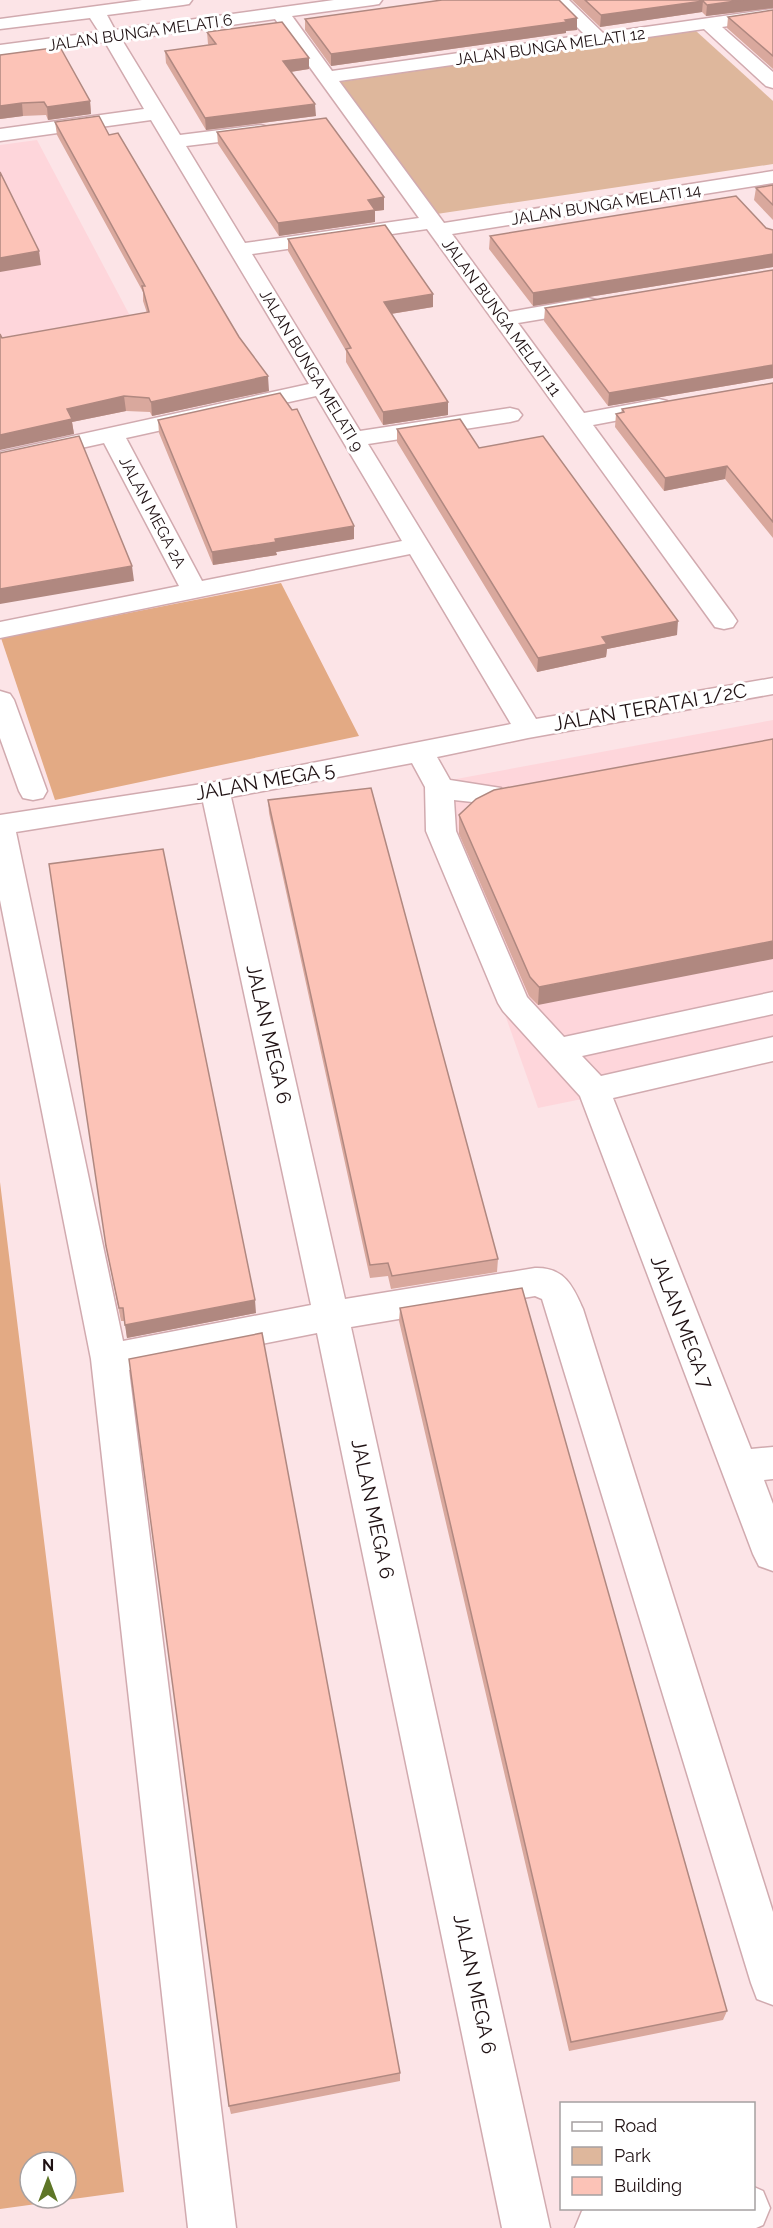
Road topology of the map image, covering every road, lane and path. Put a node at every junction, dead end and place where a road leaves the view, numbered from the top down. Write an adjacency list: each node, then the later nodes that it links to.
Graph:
1 (183, 0): 4 (street)
2 (374, 0): 5 (street, JALAN BUNGA MELATI 6)
3 (559, 0): 10 (street)
4 (95, 11): 7 (street); 9 (street, JALAN BUNGA MELATI 9)
5 (280, 13): 9 (street, JALAN BUNGA MELATI 6); 12 (street, JALAN BUNGA MELATI 11)
6 (773, 14): 8 (street, JALAN BUNGA MELATI 12)
7 (0, 24)
8 (710, 24): 10 (street, JALAN BUNGA MELATI 12); 13 (street)
9 (110, 36): 11 (street, JALAN BUNGA MELATI 6); 14 (street, JALAN BUNGA MELATI 9)
10 (598, 39): 12 (street, JALAN BUNGA MELATI 12)
11 (0, 51)
12 (327, 77): 15 (street, JALAN BUNGA MELATI 11)
13 (773, 82)
14 (156, 113): 18 (street); 19 (street, JALAN BUNGA MELATI 9)
15 (357, 118): 16 (street); 23 (street, JALAN BUNGA MELATI 11)
16 (334, 122)
17 (277, 129): 19 (street)
18 (0, 135)
19 (174, 142): 24 (street, JALAN BUNGA MELATI 9)
20 (773, 177): 21 (street, JALAN BUNGA MELATI 14)
21 (725, 185): 22 (street); 23 (street, JALAN BUNGA MELATI 14)
22 (740, 201)
23 (436, 226): 24 (street, JALAN BUNGA MELATI 14); 26 (street, JALAN BUNGA MELATI 11)
24 (239, 250): 27 (street, JALAN BUNGA MELATI 9)
25 (609, 301): 26 (street)
26 (504, 319): 30 (street, JALAN BUNGA MELATI 11)
27 (323, 388): 31 (street); 32 (street, JALAN BUNGA MELATI 9)
28 (676, 403): 30 (street)
29 (510, 415): 32 (street)
30 (578, 421): 36 (street, JALAN BUNGA MELATI 11)
31 (112, 435): 33 (street); 35 (street, JALAN MEGA 2A)
32 (353, 439): 34 (street, JALAN BUNGA MELATI 9)
33 (0, 459)
34 (418, 545): 35 (street); 40 (street, JALAN BUNGA MELATI 9)
35 (194, 590): 37 (street)
36 (724, 621)
37 (0, 630)
38 (773, 686): 40 (street, JALAN TERATAI 1/2C)
39 (0, 700): 43 (street)
40 (528, 729): 41 (street, JALAN MEGA 5)
41 (420, 752): 42 (street, JALAN MEGA 7); 44 (street, JALAN MEGA 5)
42 (439, 788): 46 (street, JALAN MEGA 7); 46 (street)
43 (33, 792)
44 (215, 792): 45 (street, JALAN MEGA 5); 51 (street, JALAN MEGA 6)
45 (0, 826): 52 (street)
46 (441, 831): 49 (street, JALAN MEGA 7)
47 (773, 1003): 49 (street)
48 (773, 1049): 50 (street)
49 (558, 1050): 50 (street, JALAN MEGA 7)
50 (594, 1090): 53 (street, JALAN MEGA 7)
51 (331, 1316): 52 (street); 55 (street); 60 (street, JALAN MEGA 6)
52 (109, 1359): 59 (street)
53 (755, 1464): 54 (street, JALAN MEGA 7)
54 (770, 1540)
55 (773, 1983)
56 (773, 2205): 57 (street)
57 (755, 2208)
58 (731, 2210): 61 (street)
59 (212, 2228)
60 (526, 2228)
61 (599, 2228)

